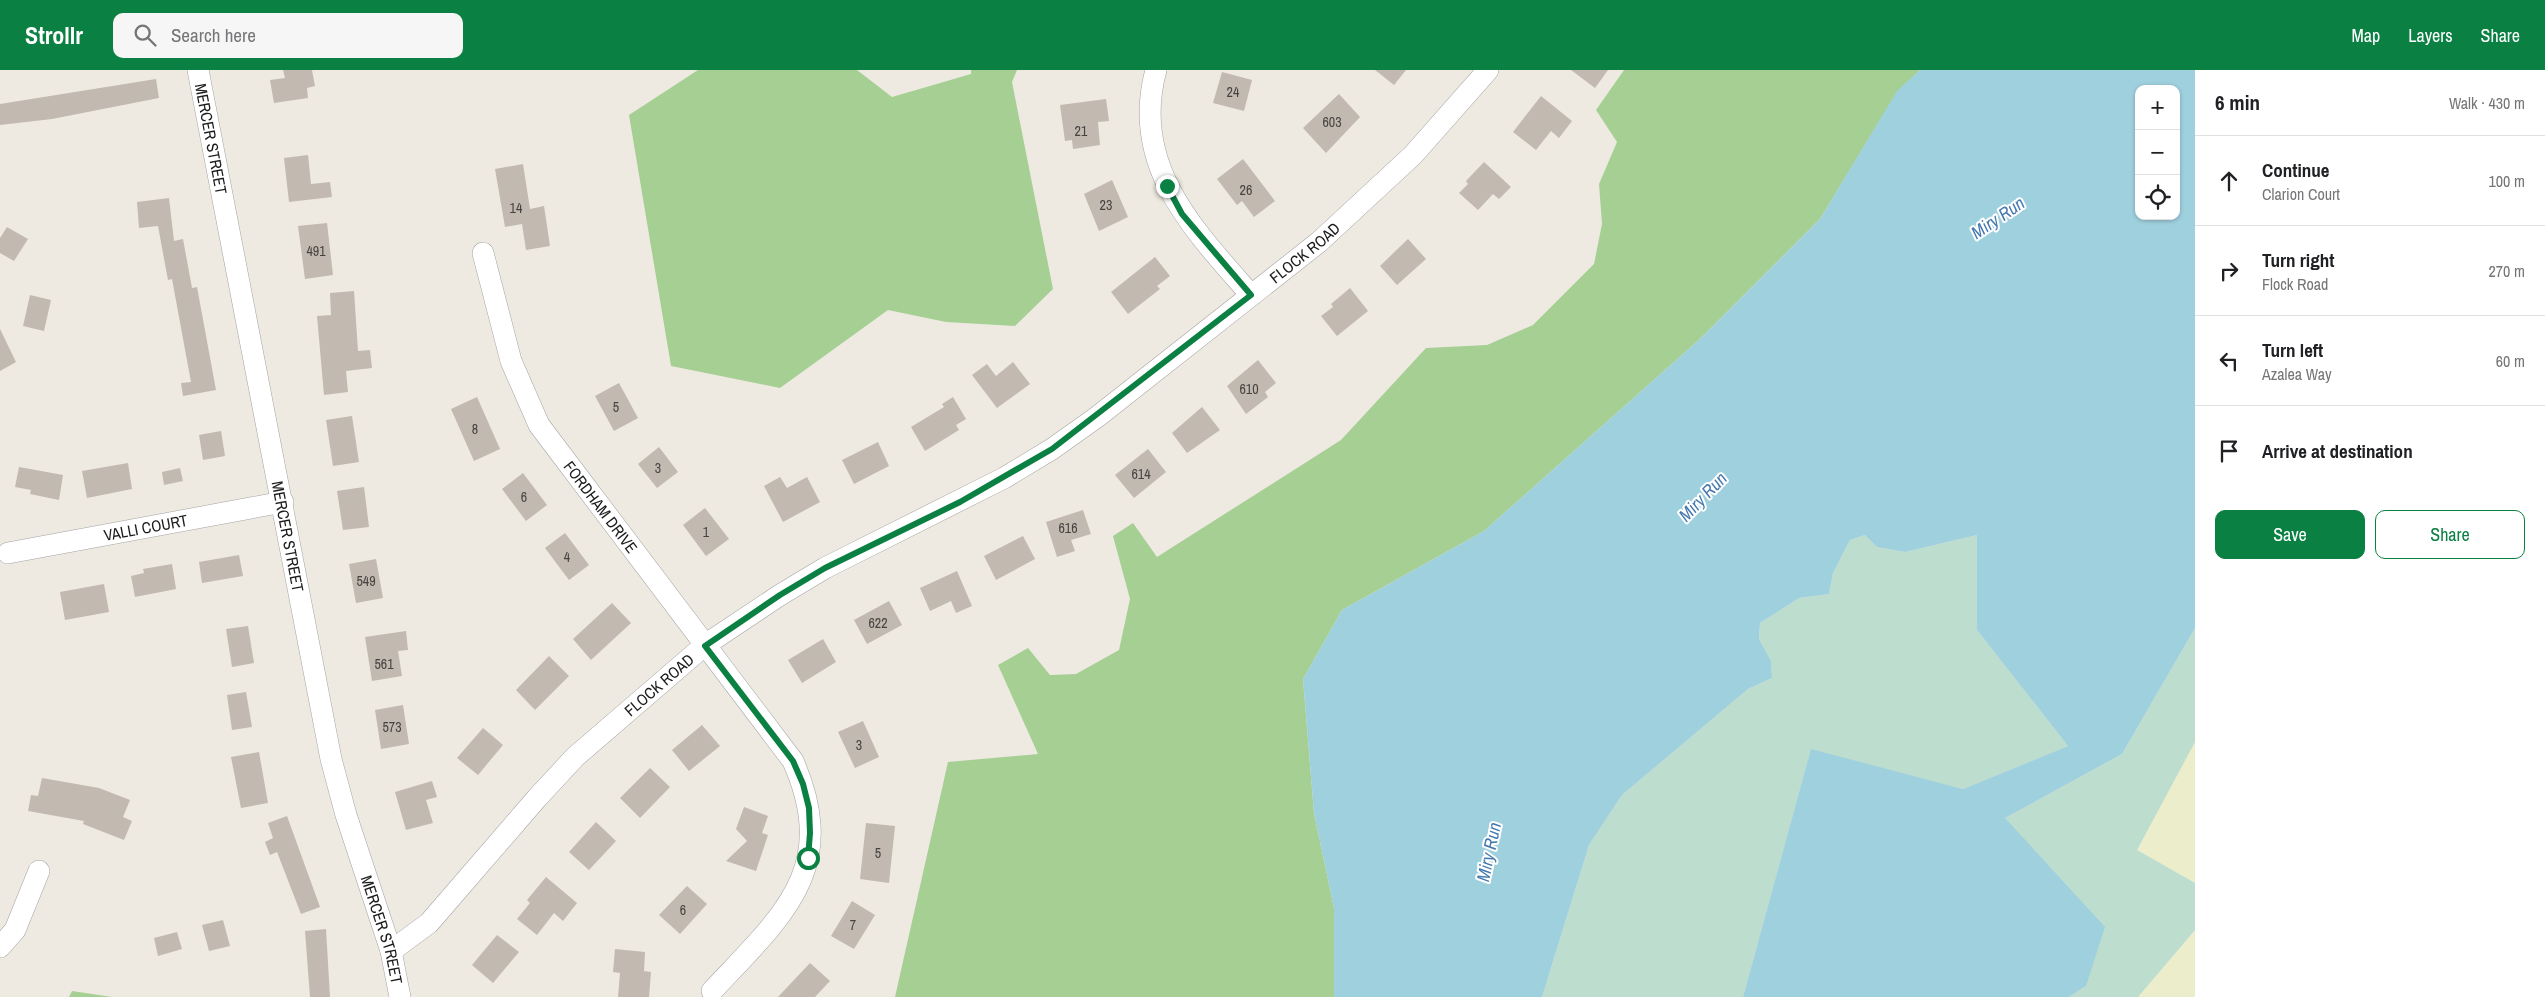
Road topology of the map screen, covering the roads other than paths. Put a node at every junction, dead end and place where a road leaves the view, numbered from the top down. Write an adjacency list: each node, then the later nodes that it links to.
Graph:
1 (198, 70): 6 (street, MERCER STREET)
2 (1156, 70): 5 (street)
3 (1488, 70): 5 (street, FLOCK ROAD)
4 (483, 253): 8 (street, FORDHAM DRIVE)
5 (1251, 295): 8 (street, FLOCK ROAD)
6 (283, 502): 7 (street, VALLI COURT); 11 (street, MERCER STREET)
7 (8, 553)
8 (705, 646): 11 (street, FLOCK ROAD); 12 (street, FORDHAM DRIVE)
9 (39, 872): 10 (street)
10 (0, 947)
11 (391, 951): 13 (street, MERCER STREET)
12 (712, 991)
13 (400, 997)

